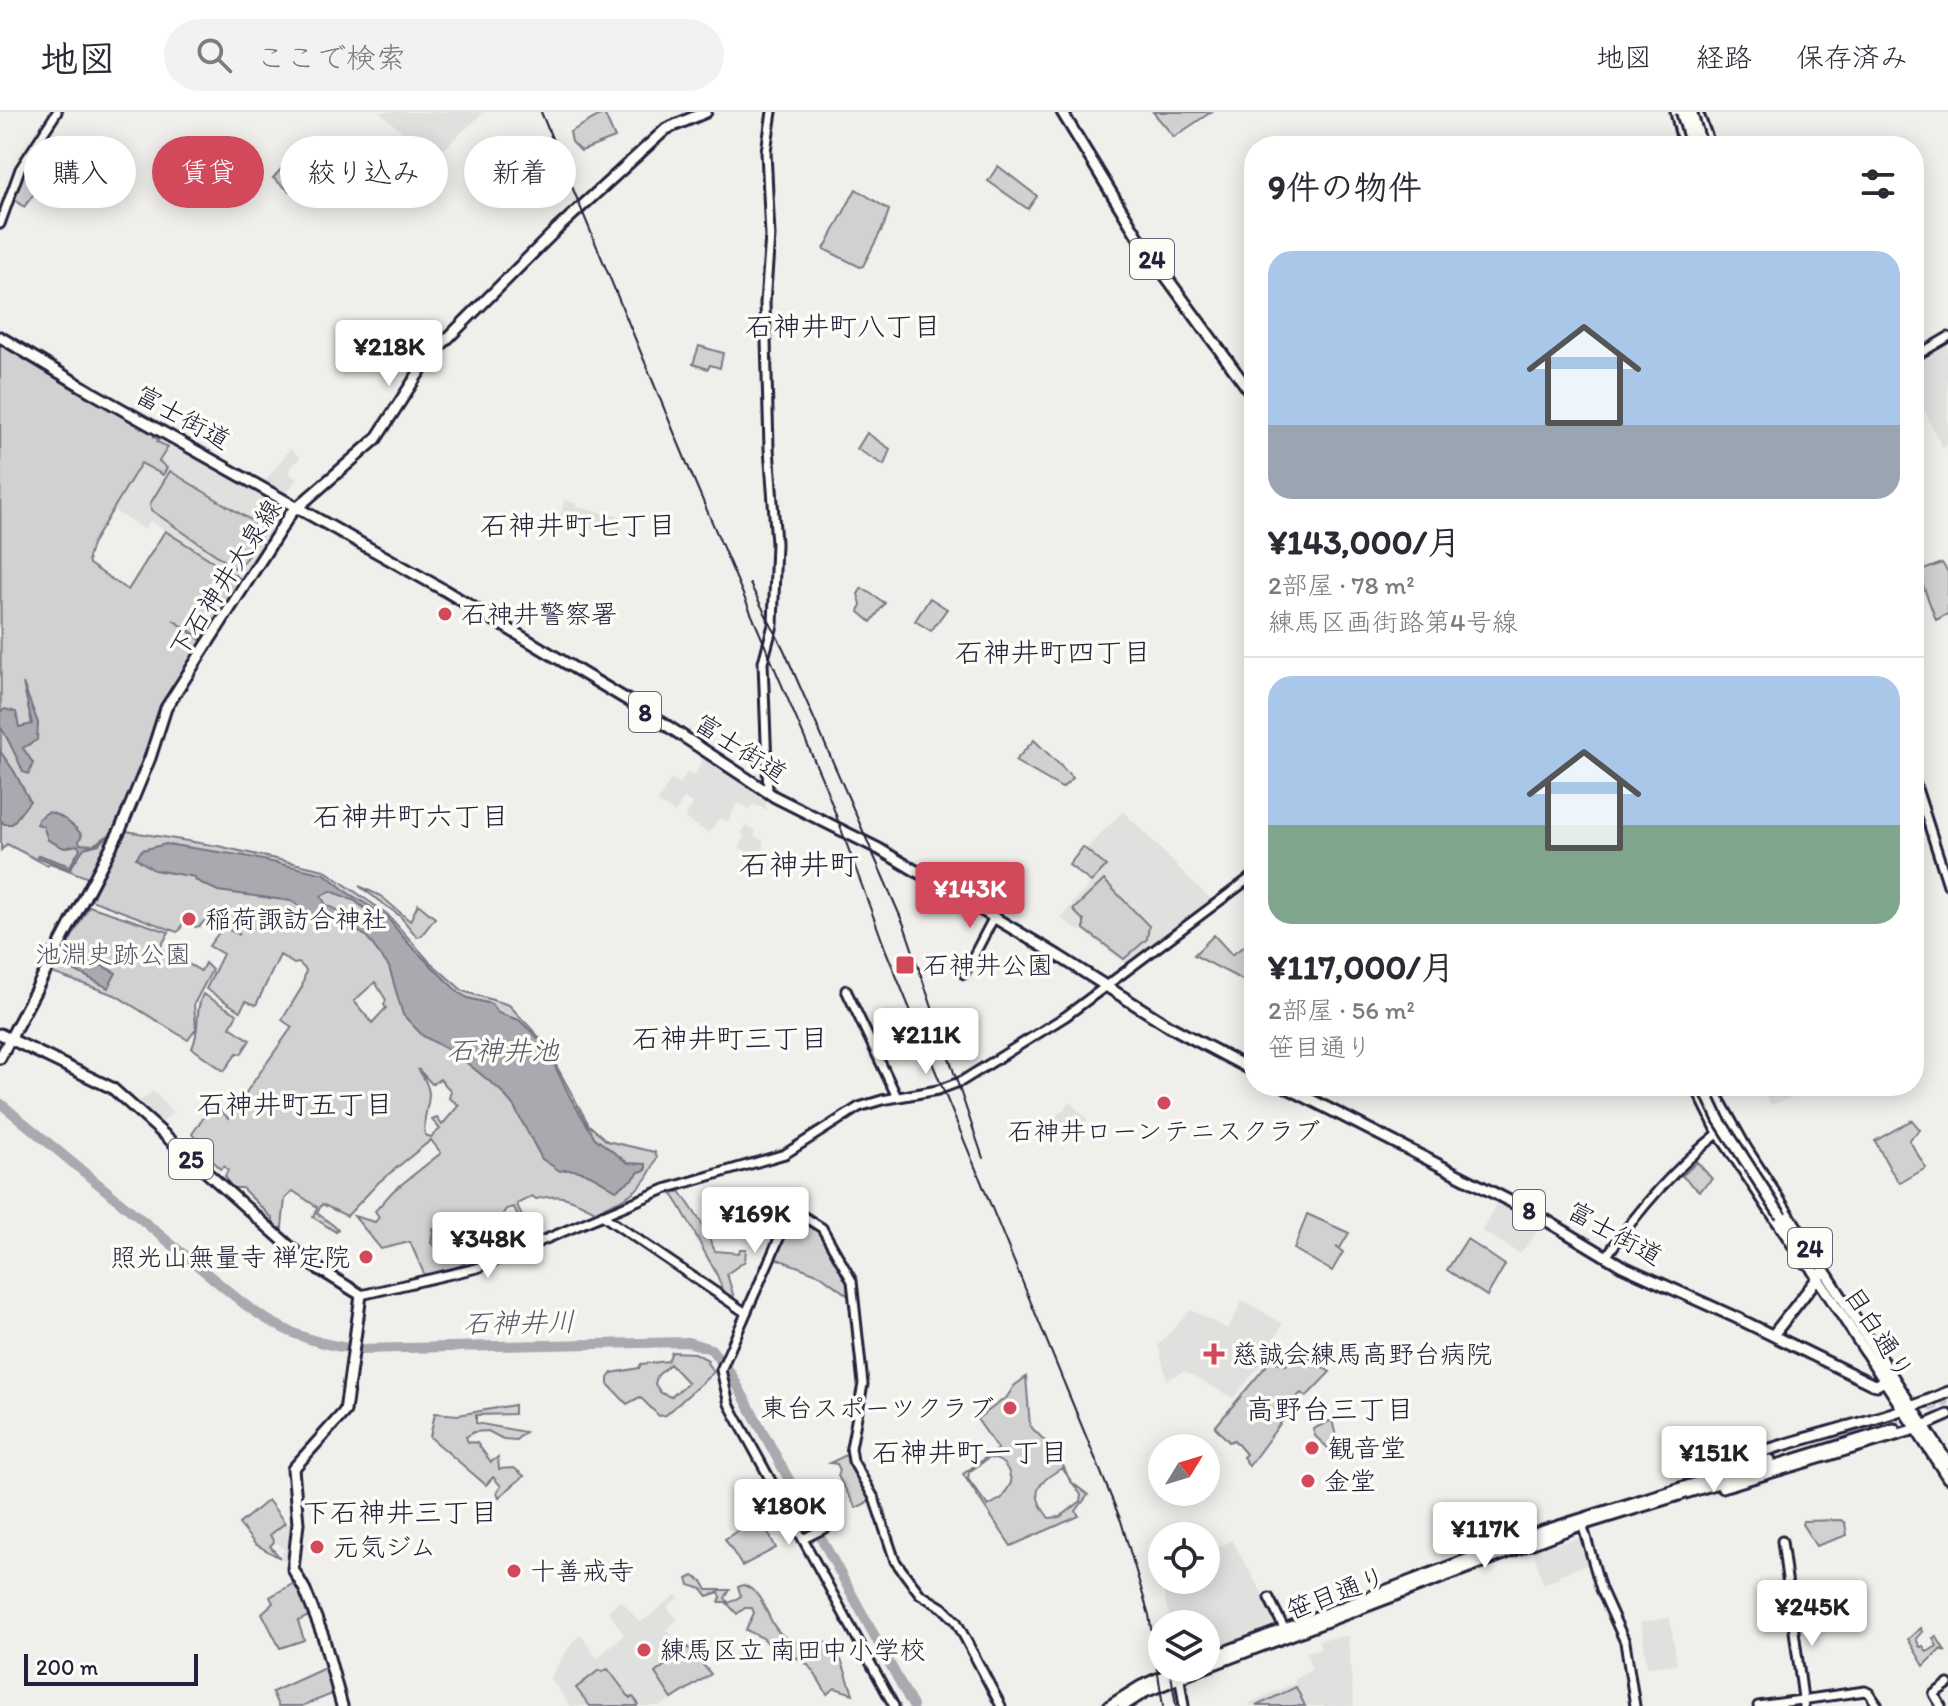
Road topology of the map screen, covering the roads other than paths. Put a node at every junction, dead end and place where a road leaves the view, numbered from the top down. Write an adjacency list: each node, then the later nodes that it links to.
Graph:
1 (57, 112): 17 (street)
2 (706, 112): 22 (main road, 下石神井大泉線)
3 (772, 112): 23 (street)
4 (1062, 112): 21 (main road, 24)
5 (1676, 112): 10 (main road)
6 (1682, 112): 13 (highway, bridge)
7 (1691, 112): 15 (highway, bridge)
8 (1697, 112): 9 (main road)
9 (1702, 127): 14 (main road); 16 (main road)
10 (1680, 132): 11 (main road); 12 (main road)
11 (1681, 136)
12 (1684, 136)
13 (1688, 136)
14 (1700, 136)
15 (1702, 136)
16 (1704, 136)
17 (0, 224)
18 (0, 337): 22 (main road, 富士街道 / 8)
19 (1948, 337): 20 (street)
20 (1924, 351)
21 (1244, 383)
22 (297, 506): 23 (main road, 富士街道 / 8); 32 (main road, 下石神井大泉線)
23 (768, 792): 27 (main road, 富士街道 / 8)
24 (1924, 810): 26 (street)
25 (1244, 883): 29 (street)
26 (1948, 885)
27 (994, 917): 28 (street); 29 (main road, 富士街道 / 8)
28 (964, 974)
29 (1108, 986): 34 (main road, 富士街道 / 8); 39 (street)
30 (846, 990): 39 (street)
31 (0, 1034): 32 (main road, 25)
32 (10, 1040): 33 (main road, 下石神井大泉線); 45 (main road, 25)
33 (0, 1058)
34 (1244, 1065)
35 (1304, 1096): 43 (main road, 富士街道 / 8)
36 (1701, 1096): 41 (main road, 24)
37 (1708, 1096): 44 (main road, 目白通り / 24, bridge)
38 (1716, 1096): 40 (main road, 目白通り / 24)
39 (897, 1097): 42 (street)
40 (1730, 1123): 41 (street); 44 (main road, 目白通り / 24)
41 (1719, 1133): 43 (street); 44 (main road, 24)
42 (602, 1215): 45 (street); 46 (street)
43 (1606, 1257): 47 (main road, 富士街道 / 8)
44 (1819, 1273): 47 (main road, 24); 48 (main road, 目白通り / 24); 50 (main road, 目白通り / 24)
45 (361, 1295): 70 (main road)
46 (746, 1313): 59 (street); 72 (street)
47 (1773, 1335): 48 (main road, 富士街道 / 8)
48 (1884, 1381): 50 (main road, 目白通り / 24)
49 (1948, 1392): 50 (main road)
50 (1909, 1410): 53 (main road, 目白通り); 56 (main road)
51 (1947, 1417): 53 (main road)
52 (1893, 1426): 56 (main road, 笹目通り)
53 (1920, 1427): 54 (main road, 目白通り); 55 (main road, 目白通り); 56 (main road)
54 (1948, 1463)
55 (1948, 1478)
56 (1678, 1491): 57 (main road, 笹目通り)
57 (1581, 1521): 62 (main road, 笹目通り); 76 (street)
58 (829, 1526): 59 (street)
59 (806, 1537): 71 (street)
60 (1782, 1541): 69 (street)
61 (1269, 1598): 62 (street)
62 (1286, 1632): 63 (main road, 笹目通り); 64 (main road, 笹目通り)
63 (1220, 1654)
64 (1220, 1661)
65 (1151, 1682): 73 (main road, 笹目通り)
66 (1162, 1682): 74 (main road, 笹目通り)
67 (1181, 1682): 75 (street)
68 (1948, 1684): 79 (street)
69 (1804, 1703): 77 (street); 78 (street)
70 (342, 1706)
71 (894, 1706)
72 (1001, 1706)
73 (1109, 1706)
74 (1123, 1706)
75 (1184, 1706)
76 (1635, 1706)
77 (1758, 1706)
78 (1878, 1706)
79 (1941, 1706)

